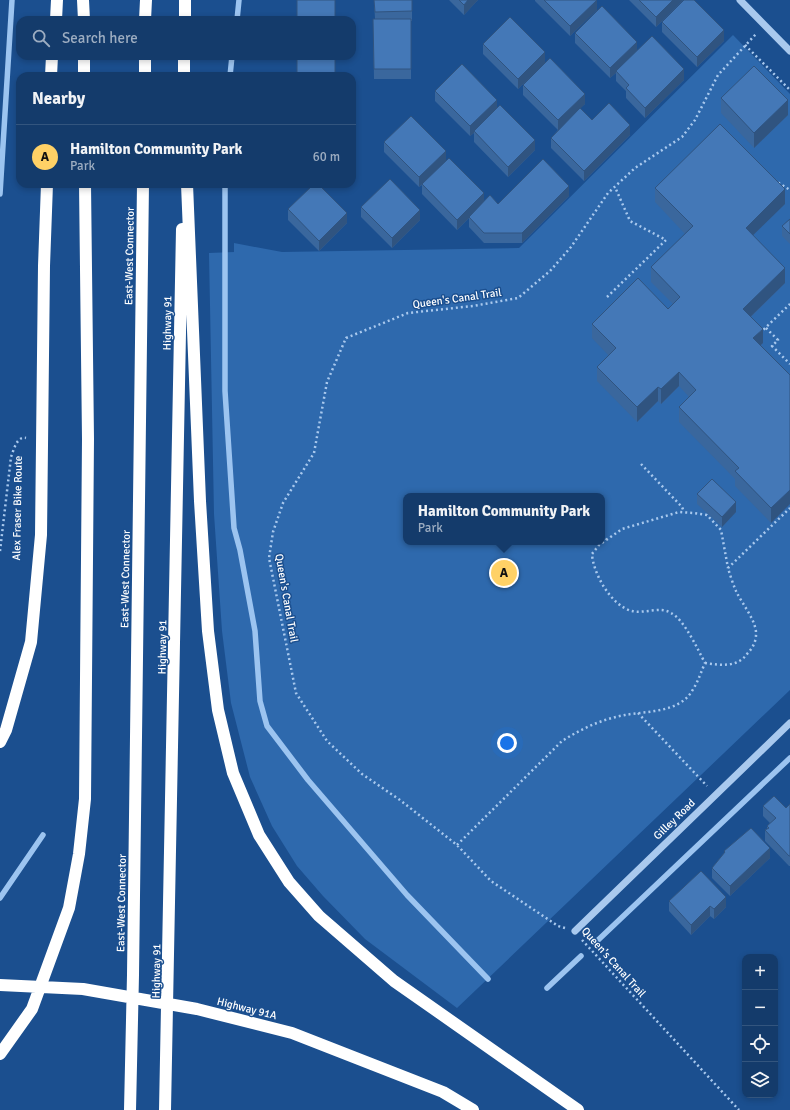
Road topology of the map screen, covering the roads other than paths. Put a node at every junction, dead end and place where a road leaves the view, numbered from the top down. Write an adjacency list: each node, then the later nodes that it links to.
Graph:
1 (57, 0): 6 (highway)
2 (83, 0): 7 (highway)
3 (146, 0): 8 (highway)
4 (185, 0): 9 (highway)
5 (740, 0): 10 (street)
6 (56, 16)
7 (84, 16)
8 (145, 16)
9 (185, 16)
10 (790, 51)
11 (52, 60): 15 (highway)
12 (84, 60): 16 (highway)
13 (145, 60): 17 (highway)
14 (184, 60): 18 (highway)
15 (51, 72)
16 (84, 72)
17 (144, 72)
18 (184, 72)
19 (47, 188): 25 (highway)
20 (85, 188): 29 (highway)
21 (143, 188): 27 (highway, East-West Connector)
22 (182, 188): 31 (highway, Highway 91)
23 (187, 188): 33 (highway)
24 (790, 723): 26 (street, Gilley Road)
25 (0, 742)
26 (575, 931)
27 (133, 975): 30 (highway, Highway 91)
28 (0, 985): 32 (highway, Highway 91A)
29 (0, 1054)
30 (130, 1110)
31 (165, 1110)
32 (473, 1110)
33 (578, 1110)

